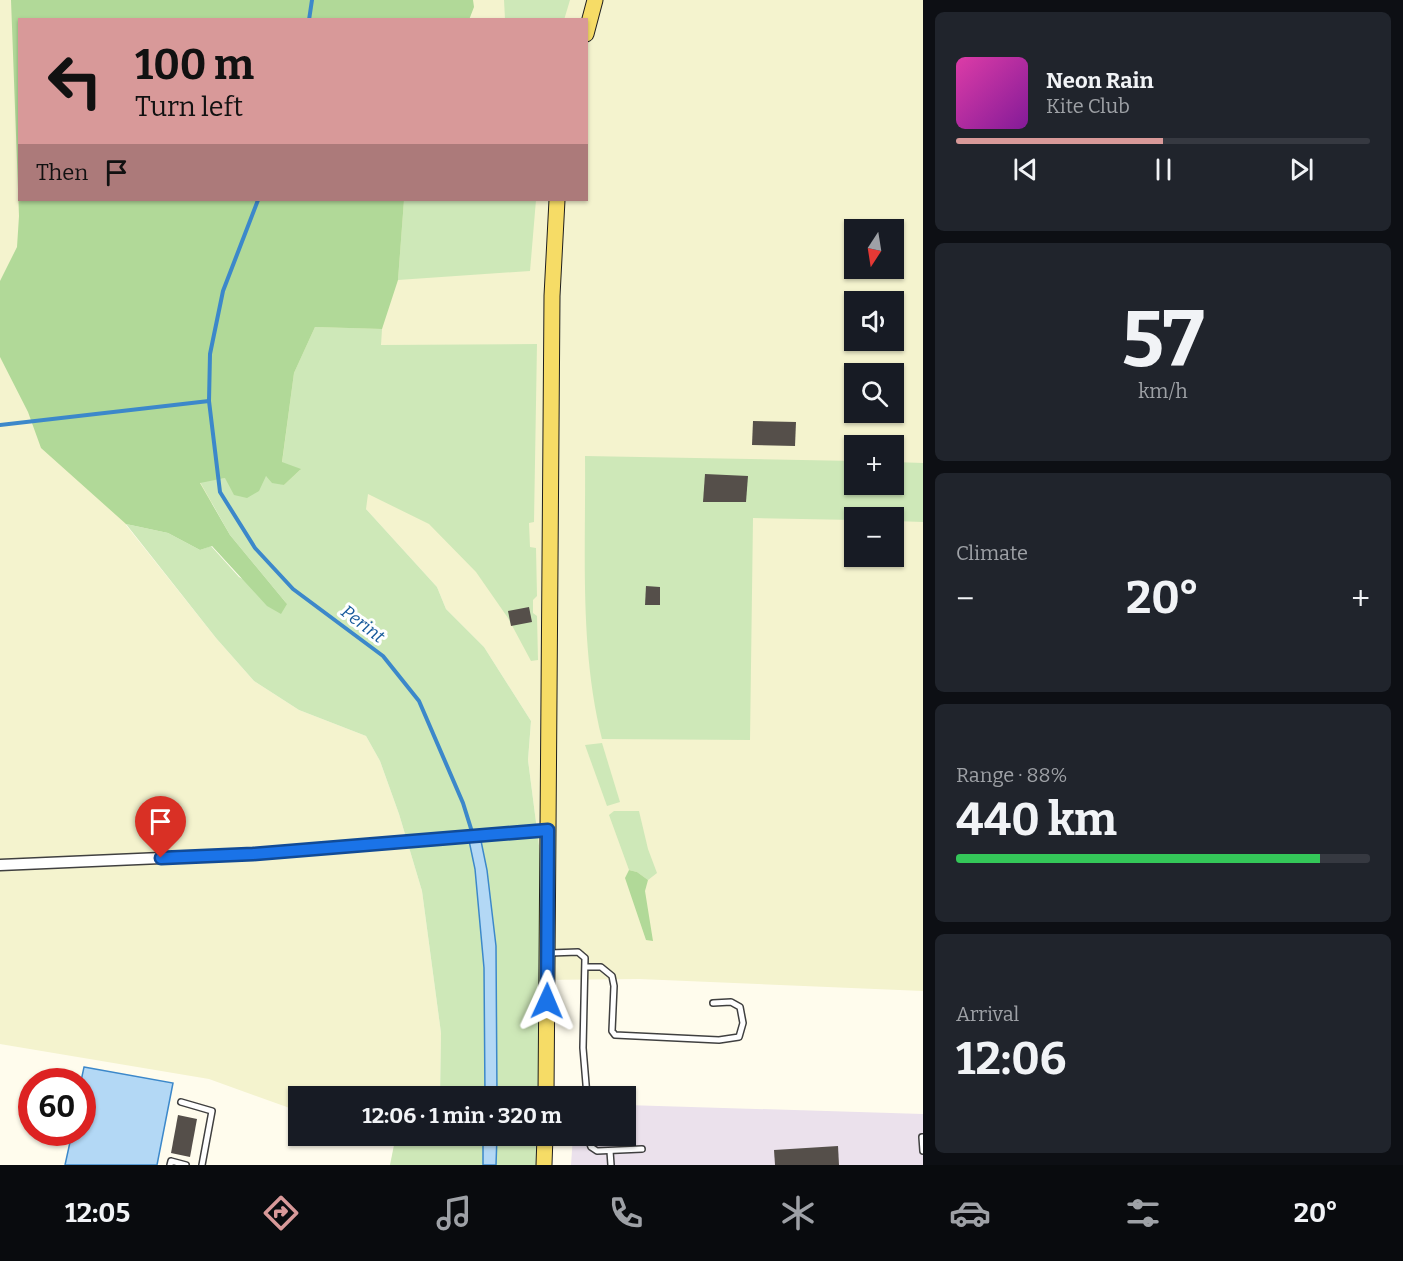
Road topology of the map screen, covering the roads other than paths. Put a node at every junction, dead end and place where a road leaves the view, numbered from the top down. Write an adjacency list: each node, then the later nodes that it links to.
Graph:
1 (595, 0): 2 (main road)
2 (588, 26)
3 (557, 201): 4 (main road)
4 (548, 830): 5 (street); 6 (main road)
5 (0, 865)
6 (548, 953): 7 (lane); 9 (main road)
7 (586, 967): 8 (lane); 10 (lane)
8 (713, 1002)
9 (546, 1086)
10 (586, 1086)
11 (181, 1102): 20 (lane)
12 (922, 1137): 17 (lane)
13 (545, 1146): 21 (main road)
14 (591, 1146): 16 (lane)
15 (642, 1149): 16 (lane)
16 (610, 1151): 22 (lane)
17 (923, 1152)
18 (170, 1165): 19 (lane)
19 (186, 1165)
20 (202, 1165)
21 (544, 1165)
22 (611, 1165)

